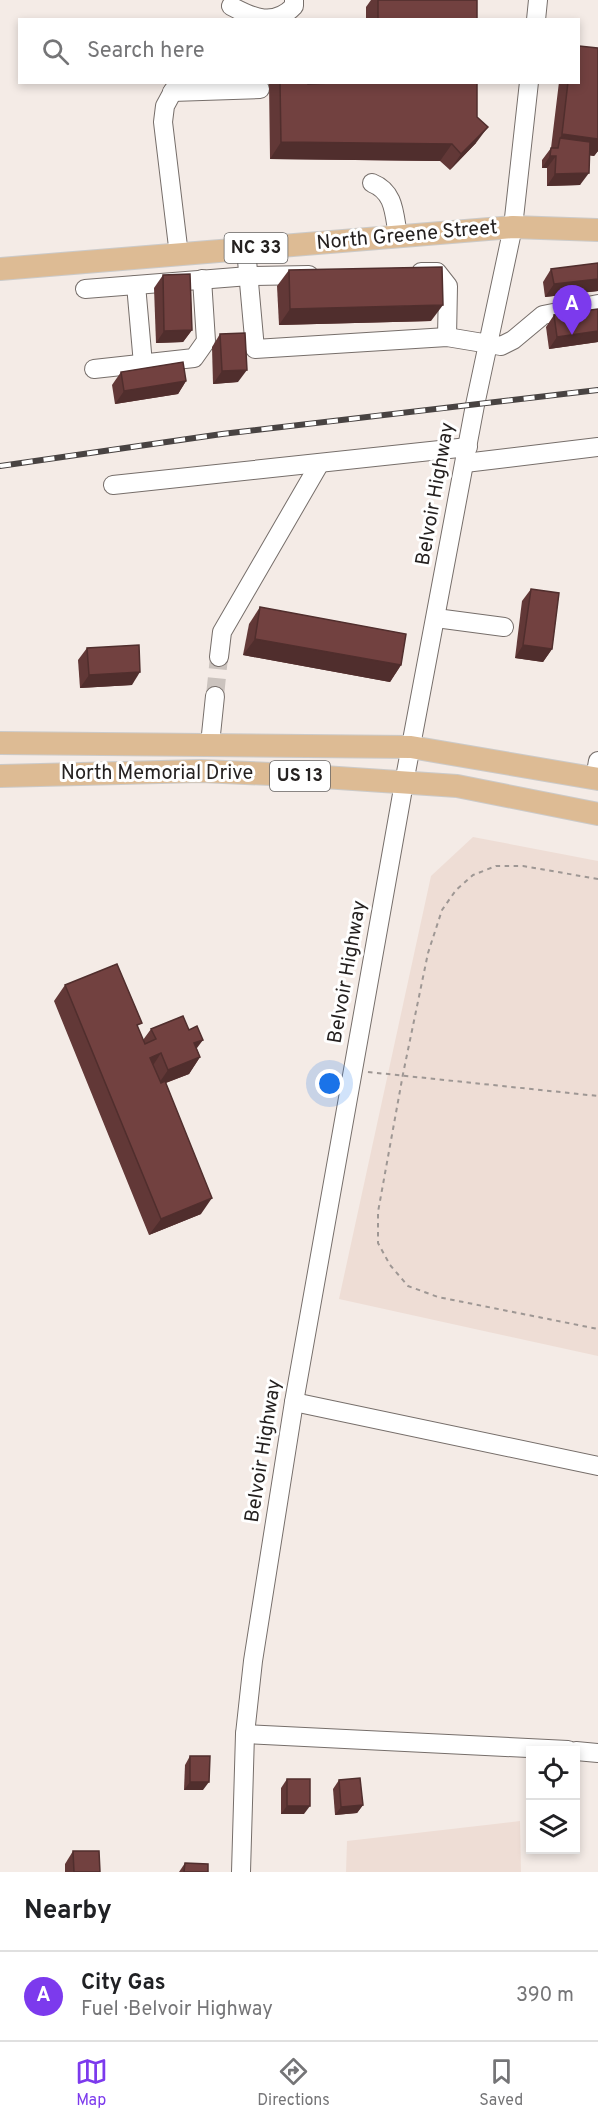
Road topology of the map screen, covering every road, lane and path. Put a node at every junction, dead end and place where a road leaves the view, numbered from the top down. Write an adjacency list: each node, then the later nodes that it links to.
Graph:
1 (294, 0): 5 (street)
2 (538, 0): 6 (street)
3 (229, 8): 4 (street)
4 (257, 18)
5 (275, 18)
6 (536, 18)
7 (529, 84): 11 (street, Belvoir Highway)
8 (175, 87): 9 (street); 15 (street)
9 (260, 89)
10 (372, 183): 13 (street)
11 (513, 227): 12 (main road, North Greene Street / NC 33); 13 (main road, North Greene Street / NC 33); 27 (street, Belvoir Highway)
12 (598, 230)
13 (398, 236): 14 (main road, North Greene Street / NC 33)
14 (246, 249): 15 (main road, North Greene Street / NC 33); 19 (street)
15 (179, 255): 16 (main road, North Greene Street / NC 33)
16 (0, 269)
17 (402, 273): 24 (street)
18 (331, 274): 19 (street)
19 (249, 276): 20 (street); 25 (street)
20 (202, 279): 21 (street); 26 (street)
21 (136, 285): 22 (street); 28 (street)
22 (86, 289)
23 (598, 304): 27 (street)
24 (447, 337): 25 (street); 27 (street)
25 (242, 338): 26 (street)
26 (206, 341): 28 (street)
27 (488, 345): 31 (street, Belvoir Highway)
28 (143, 364): 29 (street)
29 (94, 369)
30 (598, 447): 31 (street)
31 (466, 455): 32 (street); 34 (street, Belvoir Highway)
32 (320, 463): 33 (street); 36 (street)
33 (113, 485)
34 (436, 618): 35 (street); 40 (street, Belvoir Highway)
35 (504, 627)
36 (219, 657)
37 (215, 696): 39 (street)
38 (0, 743): 39 (main road, North Memorial Drive / US 13)
39 (210, 744): 40 (main road, North Memorial Drive / US 13)
40 (411, 747): 41 (main road, North Memorial Drive / US 13); 43 (street, Belvoir Highway)
41 (597, 773)
42 (0, 776): 43 (main road, North Memorial Drive / US 13)
43 (404, 783): 44 (main road, North Memorial Drive / US 13); 46 (street, Belvoir Highway)
44 (598, 814)
45 (598, 879): 47 (path)
46 (354, 1071): 47 (path); 50 (street, Belvoir Highway)
47 (403, 1074): 48 (path); 49 (path)
48 (598, 1096)
49 (598, 1329)
50 (294, 1402): 51 (street); 52 (street, Belvoir Highway)
51 (598, 1466)
52 (245, 1734): 53 (street); 56 (street, Belvoir Highway)
53 (526, 1748)
54 (580, 1751): 55 (street)
55 (598, 1753)
56 (241, 1872)

